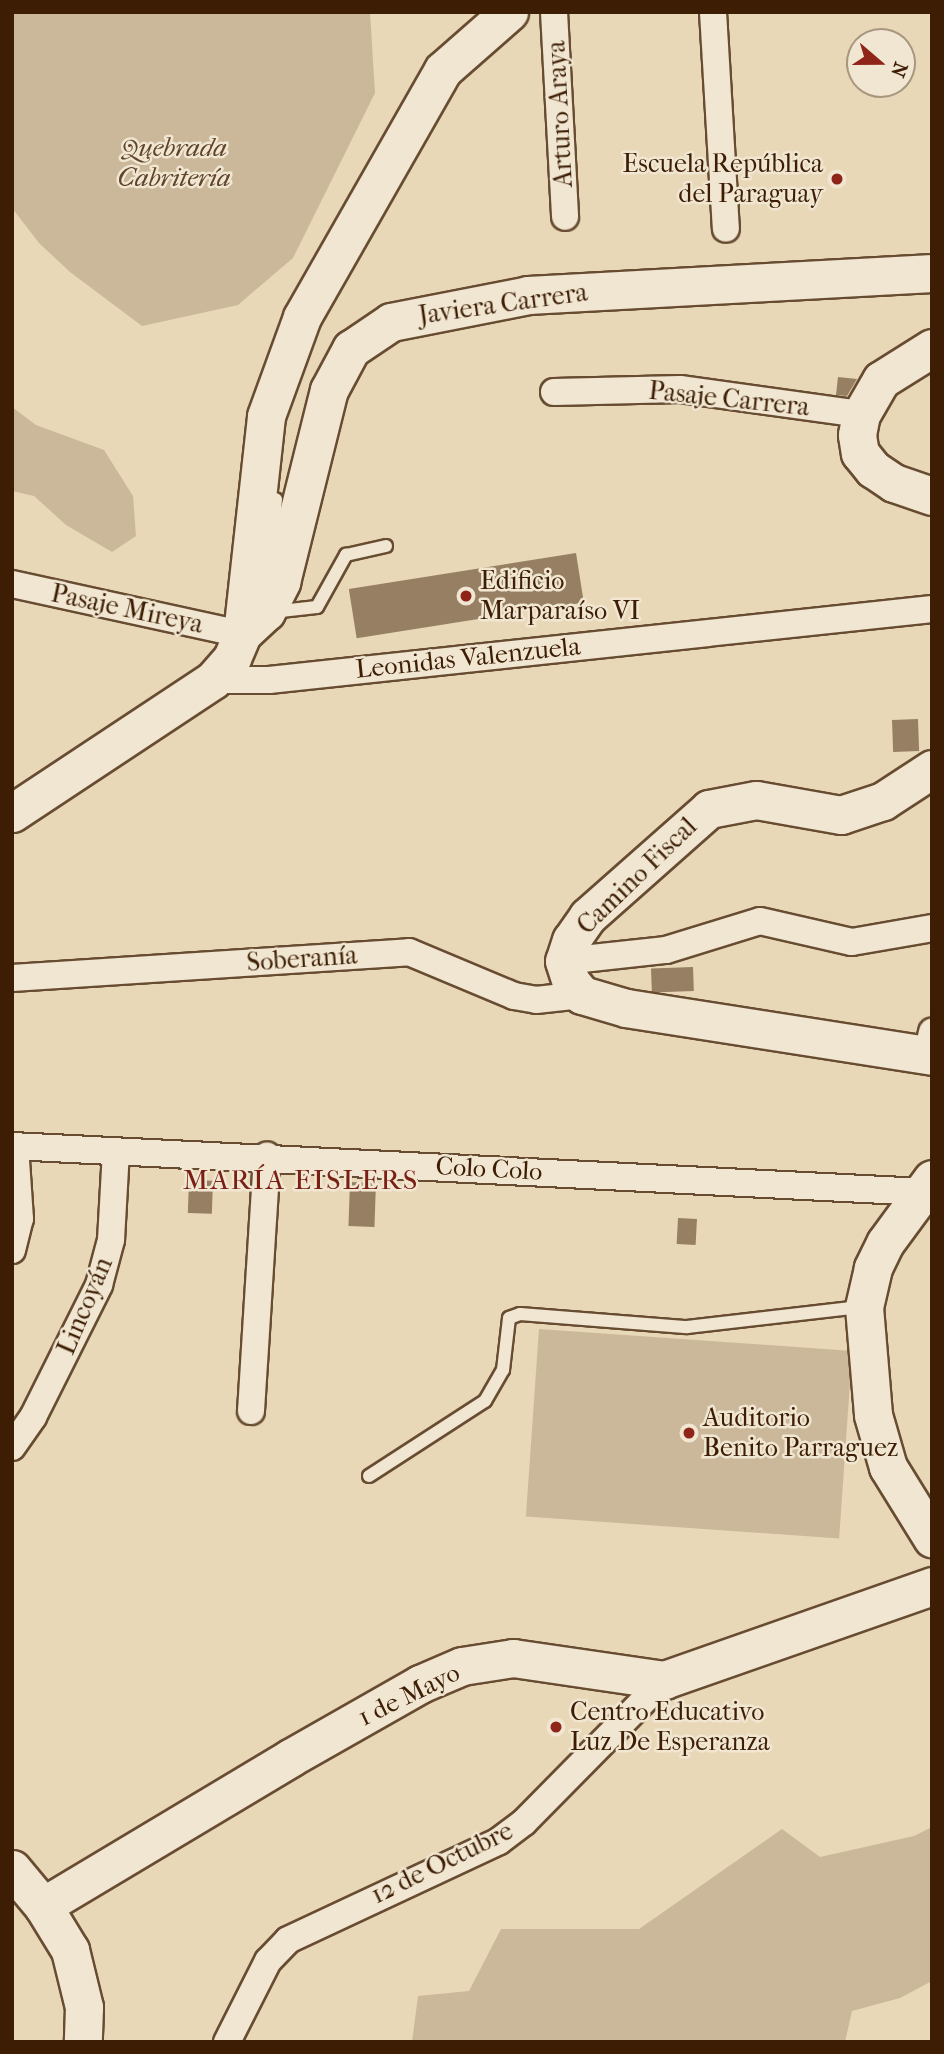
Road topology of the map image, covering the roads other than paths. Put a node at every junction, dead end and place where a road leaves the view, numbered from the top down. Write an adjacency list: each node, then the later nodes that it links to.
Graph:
1 (509, 12): 11 (street)
2 (554, 12): 4 (street, Arturo Araya)
3 (713, 12): 5 (street)
4 (565, 216)
5 (726, 229)
6 (932, 273): 11 (street, Javiera Carrera)
7 (932, 348): 9 (street)
8 (554, 392): 9 (street, Pasaje Carrera)
9 (861, 414): 10 (street)
10 (932, 496)
11 (280, 497): 15 (street); 15 (street, Javiera Carrera)
12 (386, 546): 15 (lane)
13 (12, 584): 15 (street, Pasaje Mireya)
14 (932, 608): 16 (street, Leonidas Valenzuela)
15 (254, 623): 16 (street)
16 (213, 680): 18 (street)
17 (932, 769): 20 (street, Camino Fiscal)
18 (12, 813)
19 (932, 928): 20 (street)
20 (564, 961): 22 (street, Camino Fiscal)
21 (12, 978): 22 (street, Soberanía)
22 (582, 995): 23 (street)
23 (930, 1047)
24 (14, 1146): 25 (street, Colo Colo); 28 (street)
25 (116, 1151): 26 (street, Colo Colo); 31 (street, Lincoyán)
26 (267, 1156): 27 (street, Colo Colo); 30 (street)
27 (927, 1185): 29 (street)
28 (12, 1250)
29 (864, 1307): 32 (lane); 33 (street)
30 (251, 1411)
31 (12, 1447)
32 (369, 1476)
33 (932, 1538)
34 (932, 1586): 35 (street, 1 de Mayo)
35 (664, 1680): 37 (street, 1 de Mayo); 39 (street, 12 de Octubre)
36 (12, 1869): 37 (street)
37 (43, 1906): 38 (street)
38 (83, 2042)
39 (228, 2042)

